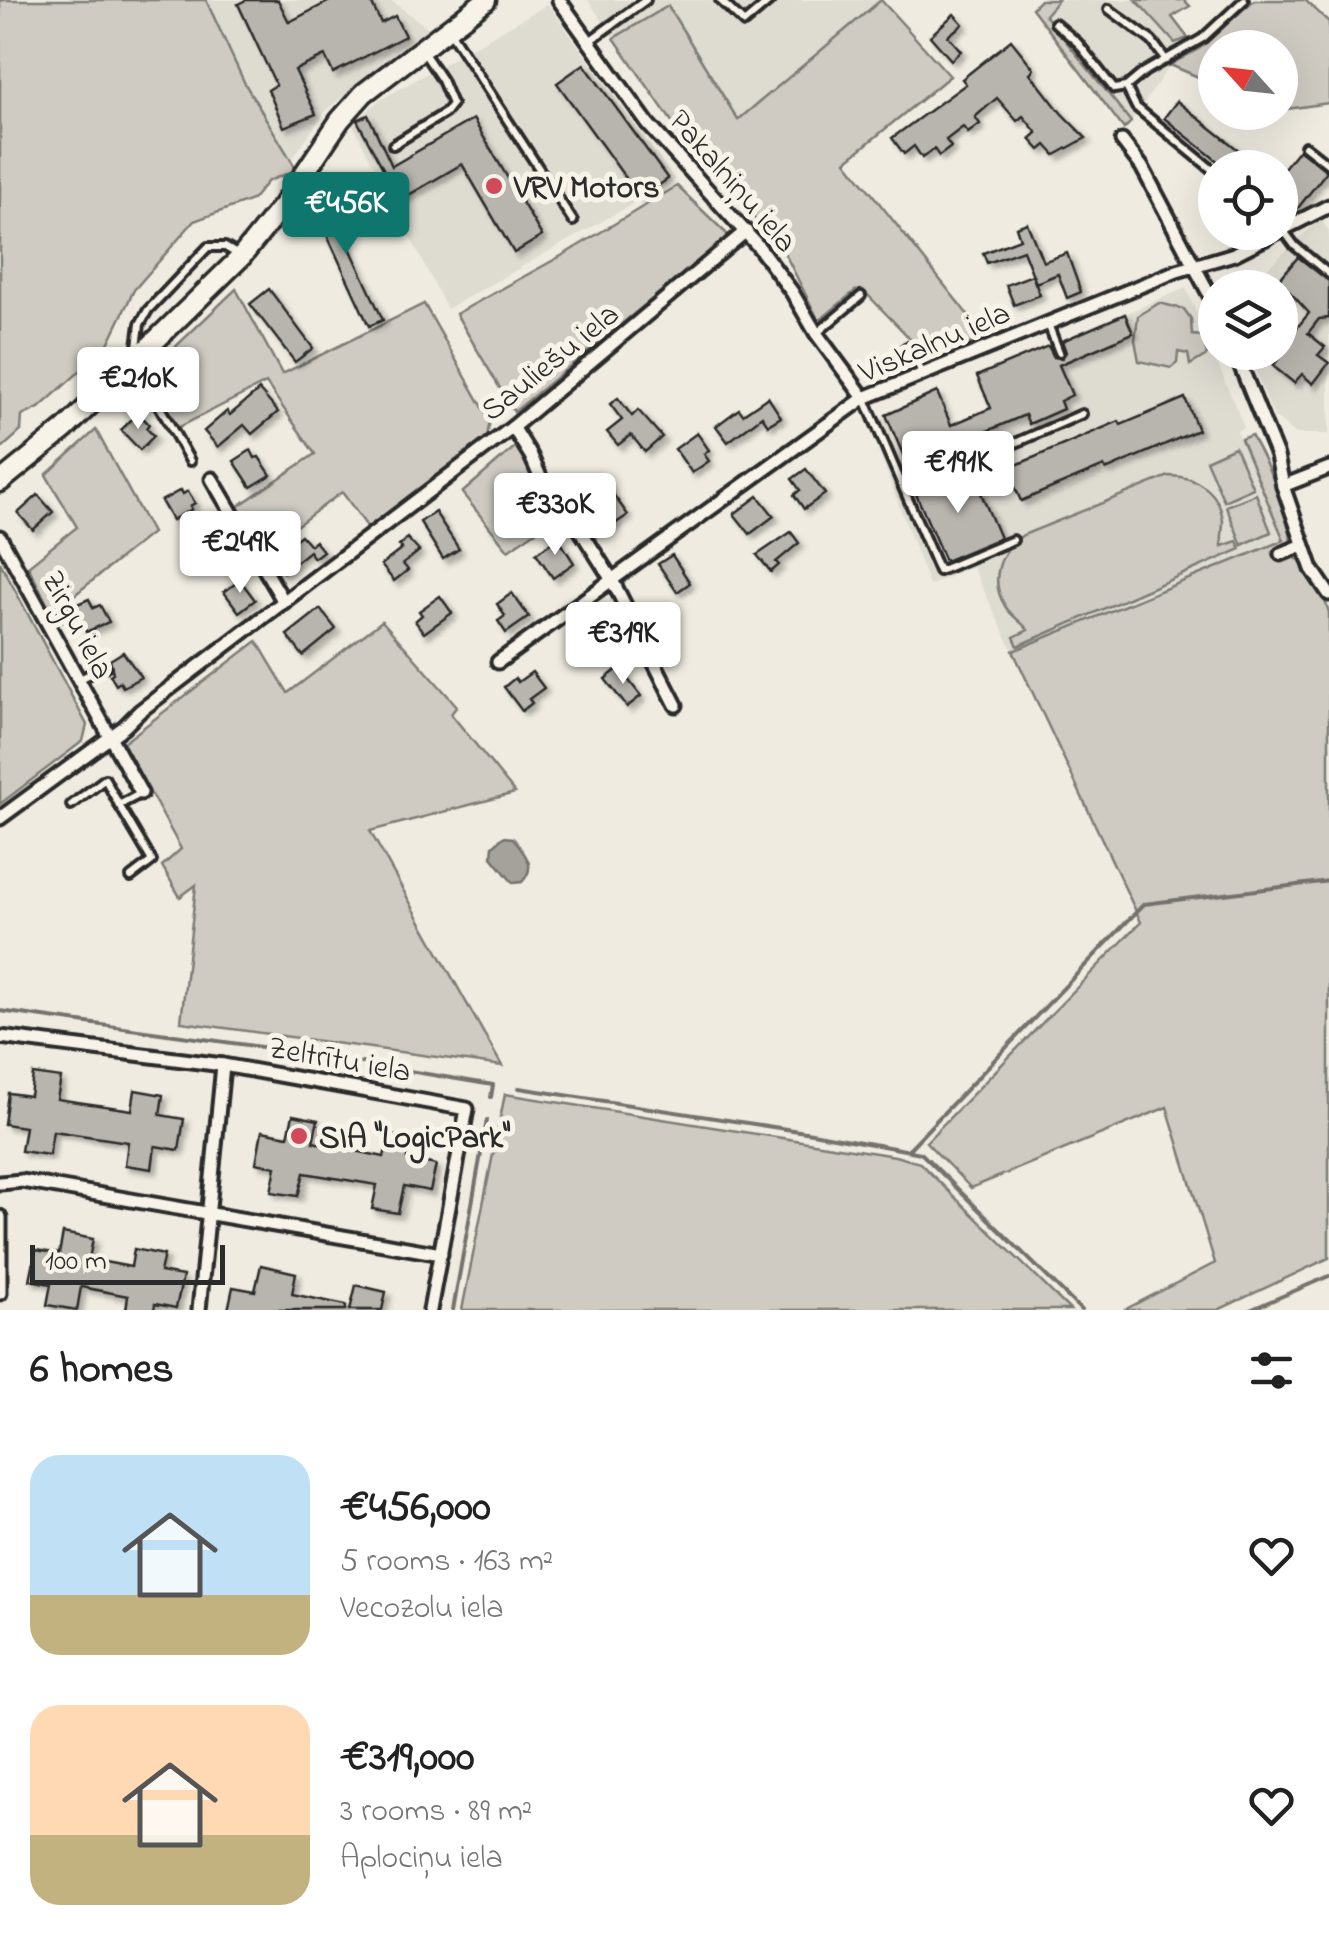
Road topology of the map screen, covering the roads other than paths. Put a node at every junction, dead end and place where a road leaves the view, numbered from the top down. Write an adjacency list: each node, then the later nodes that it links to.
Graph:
1 (486, 0): 9 (street)
2 (560, 0): 10 (street, Pakalniņu iela)
3 (646, 0): 10 (lane)
4 (720, 0): 5 (lane)
5 (771, 0)
6 (1244, 0): 12 (lane)
7 (1109, 9): 12 (lane)
8 (1055, 23): 13 (lane)
9 (449, 28): 11 (street); 20 (lane)
10 (588, 42): 22 (street, Pakalniņu iela)
11 (422, 50): 15 (lane); 25 (street)
12 (1166, 60): 13 (lane)
13 (1126, 86): 17 (lane)
14 (1122, 141): 26 (street)
15 (393, 144)
16 (1304, 146): 18 (lane)
17 (1198, 158)
18 (1329, 165)
19 (1329, 206): 21 (street, Viskalnu iela)
20 (573, 221)
21 (1298, 222)
22 (746, 231): 31 (street, Pakalniņu iela); 39 (street, Sauliešu iela)
23 (1298, 248): 28 (lane)
24 (1242, 250): 26 (street, Viskalnu iela)
25 (242, 256): 33 (street); 33 (lane)
26 (1195, 266): 27 (street); 30 (street, Viskalnu iela)
27 (1198, 272)
28 (1329, 274)
29 (861, 296): 31 (lane)
30 (1048, 323): 32 (lane); 36 (street, Viskalnu iela)
31 (816, 334): 37 (street, Pakalniņu iela)
32 (1059, 352)
33 (135, 363): 40 (lane); 43 (street)
34 (882, 369): 36 (lane)
35 (1242, 370): 44 (street)
36 (925, 376): 37 (street, Viskalnu iela)
37 (864, 398): 45 (lane); 50 (street, Viskalnu iela)
38 (1082, 414): 45 (lane)
39 (513, 428): 50 (street); 52 (street, Sauliešu iela)
40 (190, 460)
41 (1329, 468): 44 (street)
42 (212, 479): 52 (street)
43 (0, 482)
44 (1284, 486): 48 (street)
45 (906, 491): 47 (lane)
46 (0, 537): 54 (street, Zirgu iela)
47 (1013, 540)
48 (1303, 545): 49 (street); 51 (street)
49 (1281, 554)
50 (612, 580): 55 (street, Viskalnu iela); 58 (street)
51 (1328, 589)
52 (284, 602): 59 (street, Sauliešu iela)
53 (71, 610): 54 (lane)
54 (46, 623): 57 (street, Zirgu iela)
55 (498, 662)
56 (106, 666): 57 (lane)
57 (77, 681): 59 (street, Zirgu iela)
58 (676, 705)
59 (110, 737): 60 (street, Zirgu iela); 63 (street, Sauliešu iela)
60 (141, 793): 61 (lane)
61 (119, 805): 62 (lane); 64 (lane)
62 (71, 806)
63 (0, 818)
64 (131, 877)
65 (0, 1037): 66 (street, Zeltrītu iela)
66 (224, 1066): 68 (street); 70 (street, Zeltrītu iela)
67 (0, 1183): 68 (street)
68 (210, 1215): 70 (street); 72 (street)
69 (0, 1217): 71 (street)
70 (441, 1254): 73 (street, Zeltrītu iela)
71 (0, 1293)
72 (199, 1310)
73 (430, 1310)

